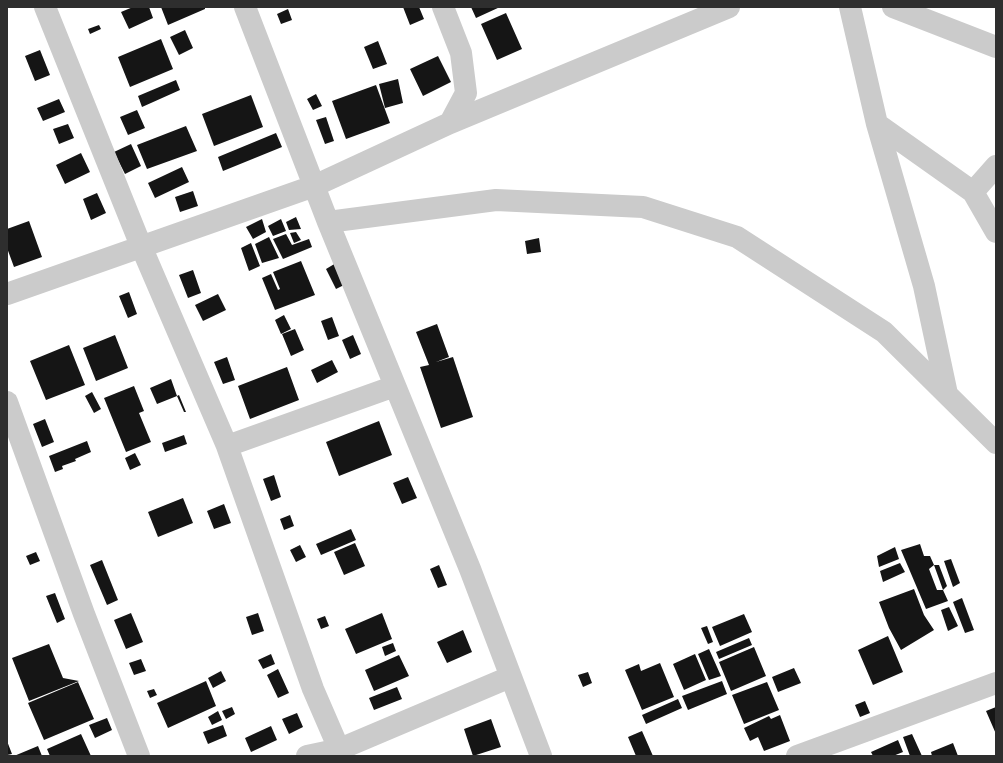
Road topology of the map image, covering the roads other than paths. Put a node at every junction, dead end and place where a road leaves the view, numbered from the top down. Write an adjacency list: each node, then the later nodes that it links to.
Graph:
1 (46, 7): 15 (street)
2 (245, 7): 11 (street)
3 (443, 7): 8 (street)
4 (729, 7): 8 (street)
5 (850, 7): 9 (street)
6 (893, 7): 7 (street)
7 (996, 47)
8 (450, 122): 11 (street)
9 (877, 124): 12 (street); 18 (street)
10 (996, 166): 12 (street)
11 (314, 186): 13 (street); 15 (street)
12 (973, 192): 14 (street)
13 (328, 222): 17 (street); 18 (street)
14 (996, 232)
15 (141, 246): 16 (street); 21 (street)
16 (7, 294)
17 (395, 386): 21 (street); 22 (street)
18 (947, 394): 20 (street)
19 (7, 402): 25 (street)
20 (996, 443)
21 (227, 446): 24 (street)
22 (510, 677): 24 (street); 27 (street)
23 (996, 683): 28 (street)
24 (341, 752): 26 (street)
25 (140, 756)
26 (307, 756)
27 (541, 756)
28 (797, 756)

